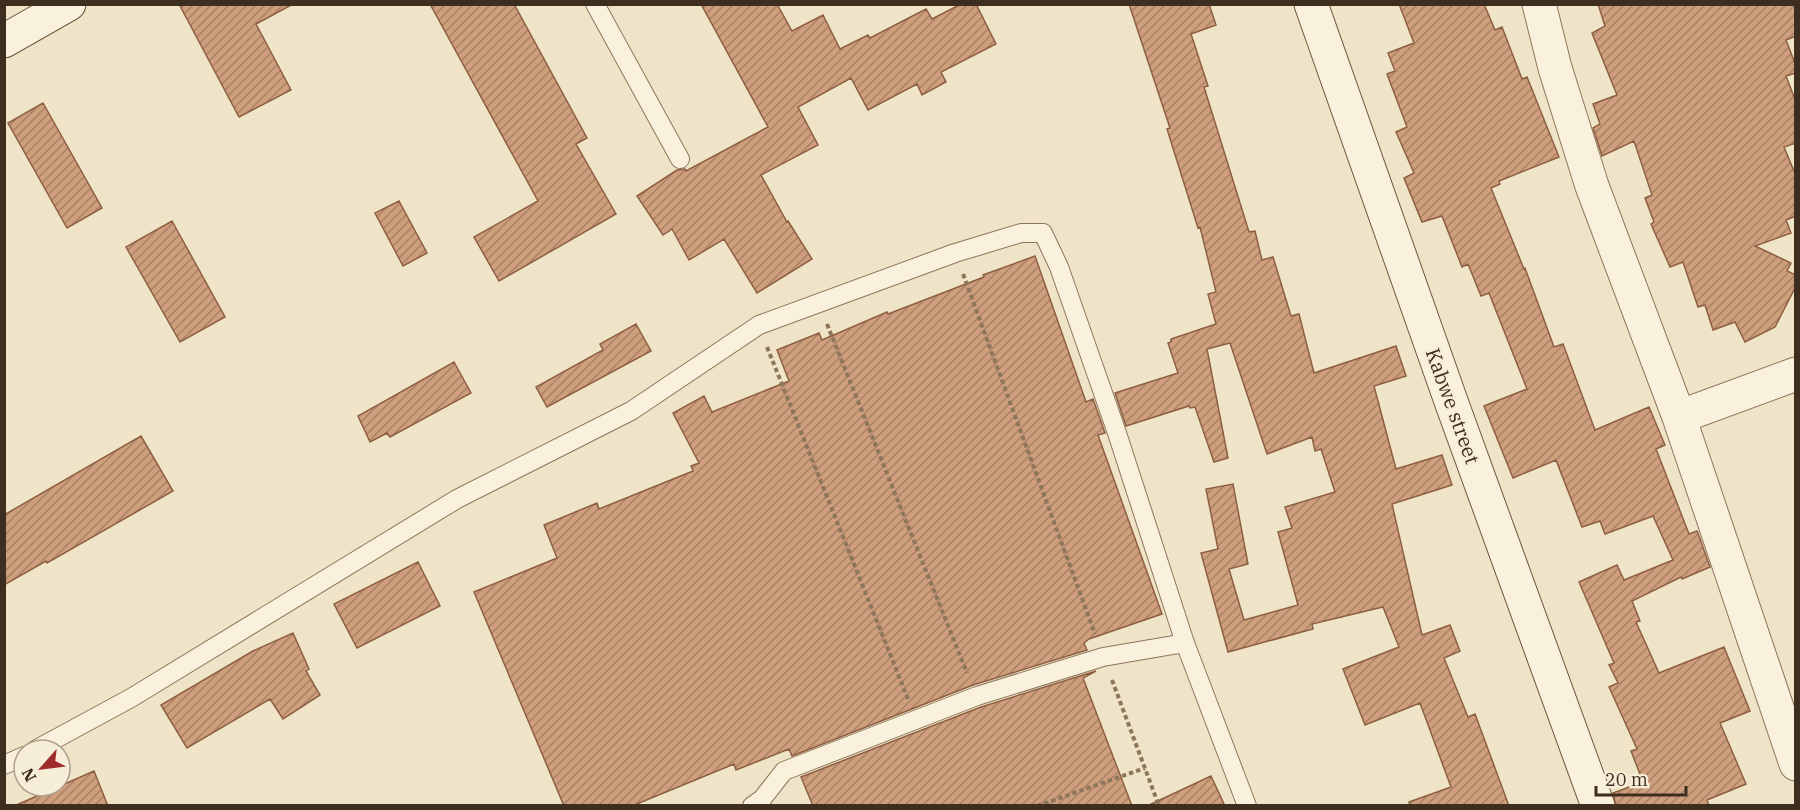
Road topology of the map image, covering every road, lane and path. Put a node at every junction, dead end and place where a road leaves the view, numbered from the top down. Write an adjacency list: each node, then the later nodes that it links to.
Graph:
1 (69, 4): 5 (street)
2 (594, 4): 6 (lane)
3 (1311, 4): 23 (street, Kabwe street)
4 (1539, 4): 11 (street)
5 (4, 40)
6 (680, 159)
7 (955, 253): 8 (lane); 12 (lane); 13 (path)
8 (819, 304): 9 (lane); 14 (path)
9 (759, 325): 15 (path); 16 (lane)
10 (1796, 374): 11 (street)
11 (1679, 417): 17 (street)
12 (1185, 643): 13 (lane); 22 (lane)
13 (1103, 657): 14 (lane); 18 (path)
14 (976, 696): 15 (lane)
15 (917, 719): 19 (lane)
16 (57, 738)
17 (1796, 764)
18 (1145, 768): 20 (path); 21 (path)
19 (752, 806)
20 (1037, 806)
21 (1160, 806)
22 (1248, 806)
23 (1598, 806)

